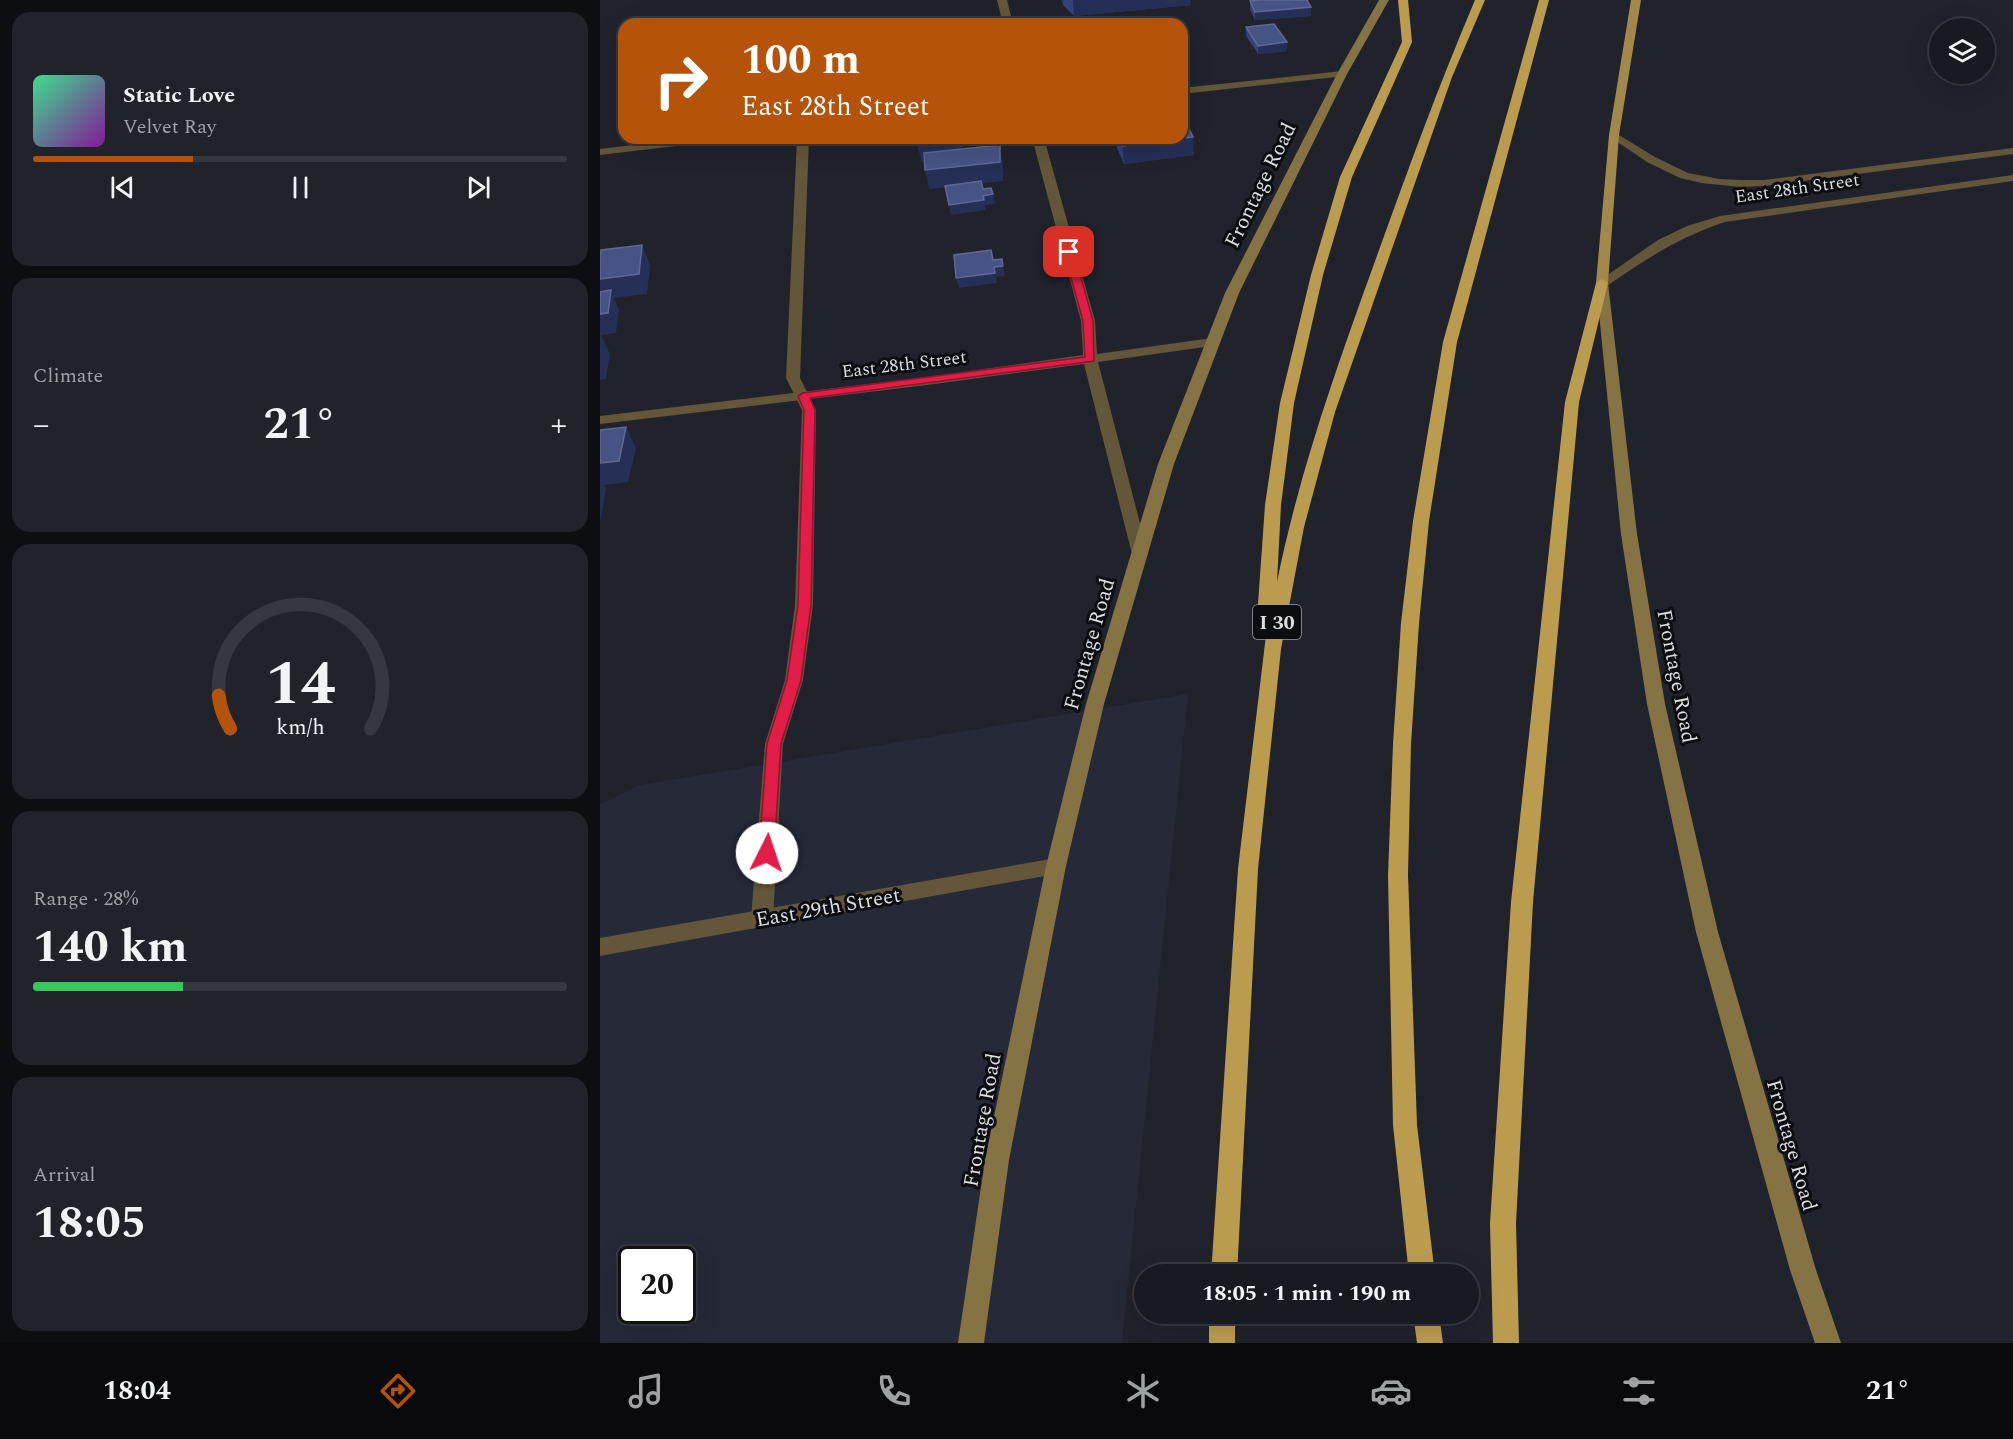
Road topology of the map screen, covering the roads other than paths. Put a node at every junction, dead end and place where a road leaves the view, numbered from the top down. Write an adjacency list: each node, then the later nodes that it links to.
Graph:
1 (1002, 0): 7 (street)
2 (1384, 0): 8 (street, Frontage Road)
3 (1402, 0): 23 (highway)
4 (1480, 0): 23 (highway, I 30)
5 (1544, 0): 28 (highway)
6 (1636, 0): 10 (main road, Frontage Road)
7 (1006, 18)
8 (1342, 74): 9 (street); 18 (street, Frontage Road)
9 (1188, 90)
10 (1614, 135): 14 (street, East 28th Street); 17 (main road, Frontage Road)
11 (667, 144): 15 (street)
12 (803, 144): 20 (street)
13 (1040, 144): 19 (street)
14 (2013, 151)
15 (600, 152)
16 (2013, 178): 17 (street, East 28th Street)
17 (1602, 283): 34 (highway); 35 (street, Frontage Road)
18 (1212, 342): 19 (street, East 28th Street); 22 (street, Frontage Road)
19 (1090, 359): 20 (street, East 28th Street); 22 (street)
20 (803, 396): 21 (street, East 28th Street); 25 (street)
21 (600, 420)
22 (1140, 554): 24 (street, Frontage Road)
23 (1272, 649): 27 (highway, I 30)
24 (1056, 866): 25 (street, East 29th Street); 31 (street, Frontage Road)
25 (762, 918): 26 (street, East 29th Street)
26 (600, 947)
27 (1225, 1264)
28 (1421, 1264)
29 (1222, 1324): 32 (highway)
30 (1427, 1324): 33 (highway)
31 (971, 1343)
32 (1222, 1343)
33 (1430, 1343)
34 (1506, 1343)
35 (1828, 1343)

